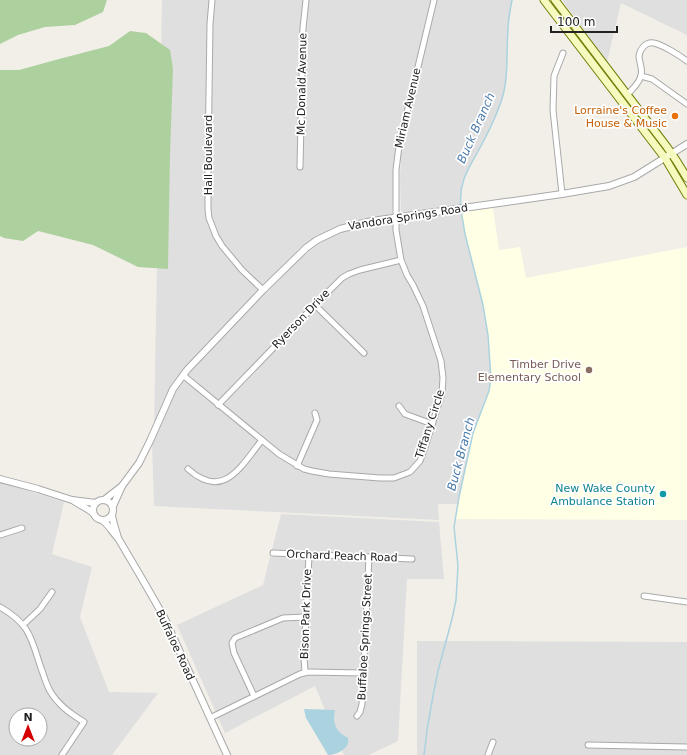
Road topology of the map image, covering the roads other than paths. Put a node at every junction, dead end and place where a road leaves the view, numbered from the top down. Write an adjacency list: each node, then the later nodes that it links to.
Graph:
1 (212, 0): 20 (street, Hall Boulevard)
2 (306, 0): 14 (street, Mc Donald Avenue)
3 (434, 0): 18 (street, Miriam Avenue)
4 (544, 0): 13 (main road)
5 (555, 0): 9 (main road)
6 (563, 53): 16 (street)
7 (687, 61): 8 (street)
8 (641, 76): 9 (street); 10 (street)
9 (626, 95): 12 (main road)
10 (687, 104)
11 (687, 144): 12 (street, Vandora Springs Road)
12 (672, 154): 13 (street, Vandora Springs Road); 15 (main road)
13 (665, 158): 16 (street, Vandora Springs Road); 17 (main road)
14 (300, 167)
15 (687, 178)
16 (562, 194): 18 (street, Vandora Springs Road)
17 (687, 195)
18 (395, 218): 19 (street, Tiffany Circle); 20 (street, Vandora Springs Road)
19 (401, 260): 21 (street, Ryerson Drive); 27 (street, Tiffany Circle)
20 (263, 290): 23 (street, Vandora Springs Road)
21 (315, 305): 22 (street); 24 (street, Ryerson Drive)
22 (364, 353)
23 (184, 376): 24 (street, Tiffany Circle); 32 (street, Vandora Springs Road)
24 (218, 404): 28 (street, Tiffany Circle)
25 (399, 406): 27 (street)
26 (315, 413): 29 (street)
27 (432, 424): 29 (street, Tiffany Circle)
28 (262, 440): 29 (street, Tiffany Circle); 30 (street)
29 (297, 466)
30 (188, 469)
31 (0, 478): 33 (street)
32 (122, 486): 34 (street, Vandora Springs Road); 36 (street, Vandora Springs Road)
33 (72, 500): 35 (street); 37 (street)
34 (104, 500): 35 (street); 36 (street)
35 (96, 502): 37 (street)
36 (112, 506): 38 (street)
37 (93, 513): 39 (street)
38 (112, 515): 39 (street); 42 (street, Buffaloe Road)
39 (103, 521): 42 (street, Buffaloe Road)
40 (22, 528): 41 (street)
41 (0, 535)
42 (118, 538): 57 (street, Buffaloe Road)
43 (273, 553): 44 (street, Orchard Peach Road)
44 (308, 555): 45 (street, Orchard Peach Road); 51 (street, Bison Park Drive)
45 (369, 557): 46 (street, Orchard Peach Road); 54 (street, Buffaloe Springs Street)
46 (412, 559)
47 (52, 592): 52 (street)
48 (644, 596): 49 (street)
49 (687, 602)
50 (0, 607): 52 (street)
51 (305, 618): 53 (street, Bison Park Drive); 55 (street)
52 (23, 625): 61 (street)
53 (305, 672): 54 (street); 55 (street)
54 (363, 673): 56 (street, Buffaloe Springs Street)
55 (254, 696): 57 (street)
56 (357, 716)
57 (210, 718): 62 (street, Buffaloe Road)
58 (493, 742): 63 (street)
59 (588, 745): 60 (street)
60 (687, 747)
61 (62, 755)
62 (227, 755)
63 (488, 755)

